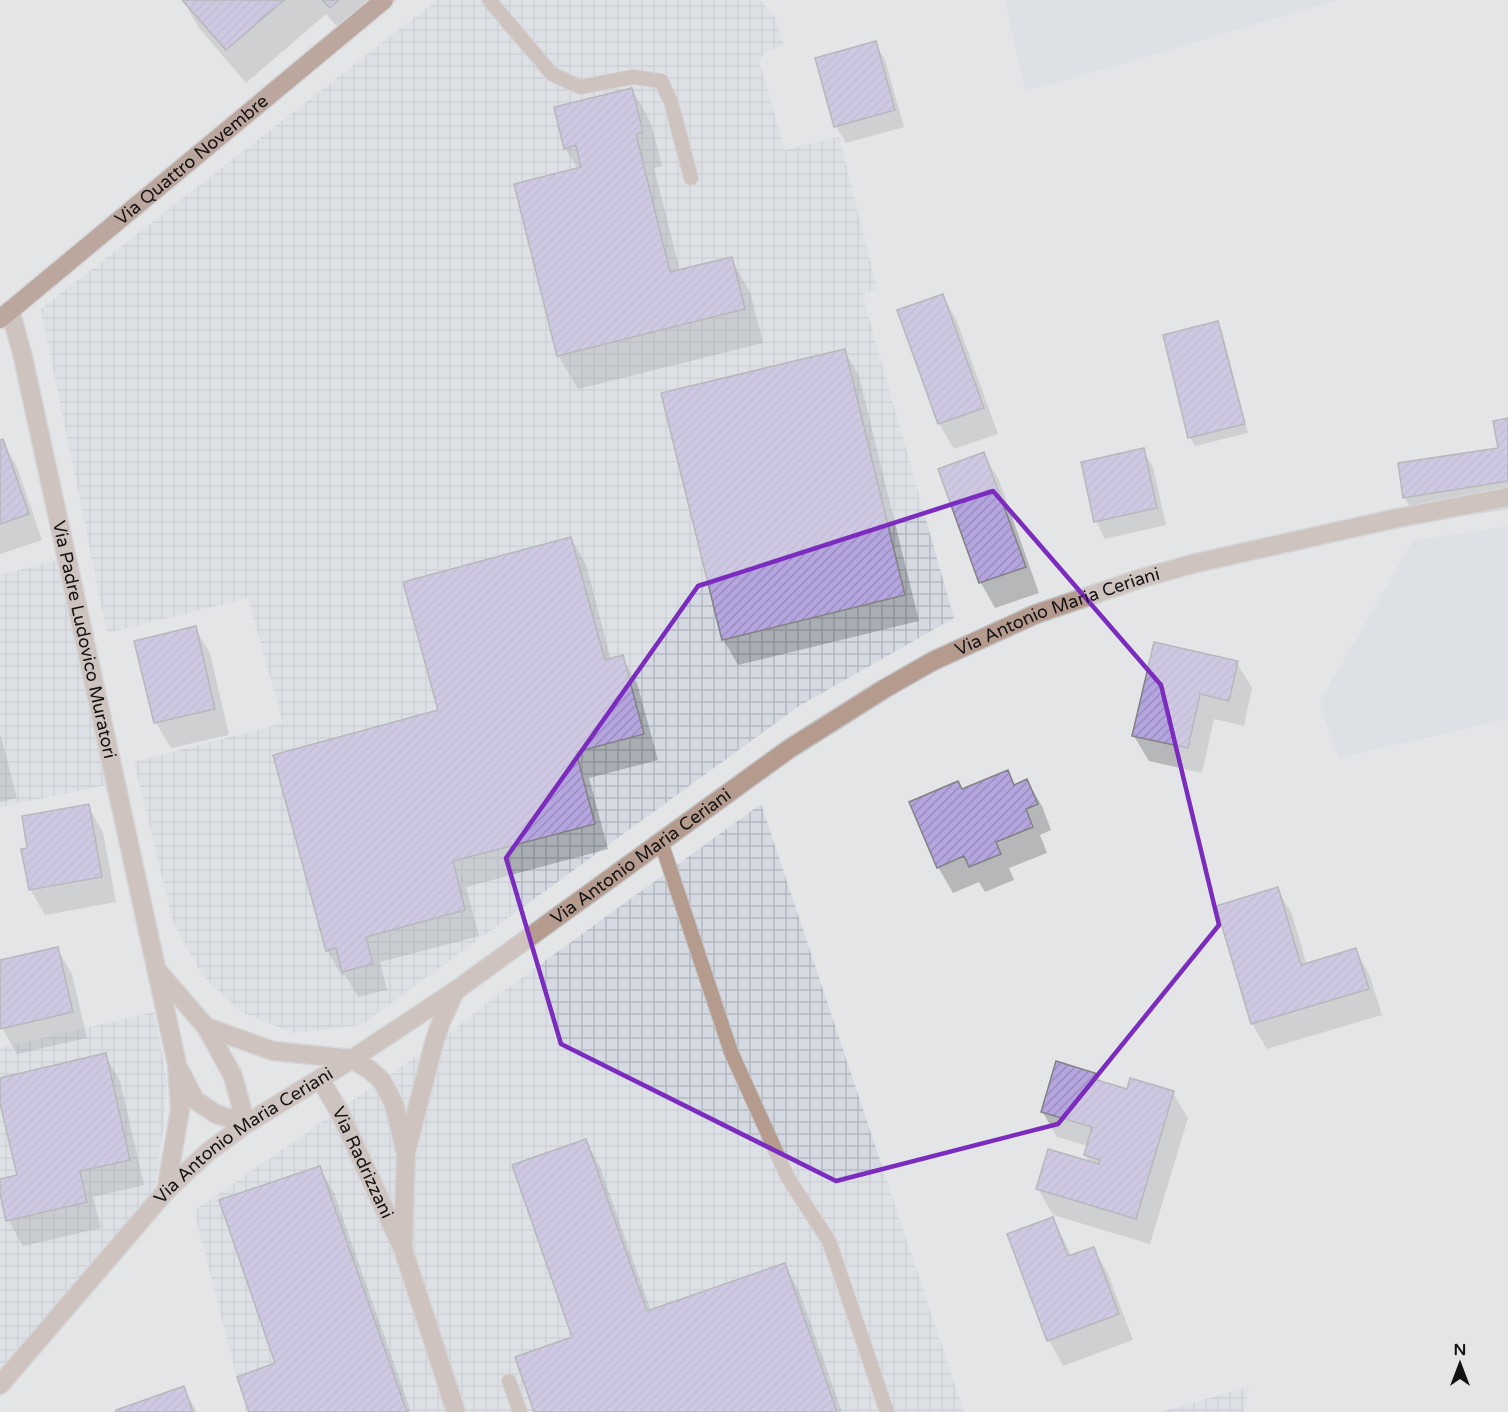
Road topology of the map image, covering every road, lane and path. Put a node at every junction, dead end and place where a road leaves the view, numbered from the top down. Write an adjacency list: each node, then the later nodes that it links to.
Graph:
1 (384, 0): 4 (main road, Via Quattro Novembre)
2 (489, 0): 3 (lane)
3 (691, 178)
4 (5, 314): 7 (street, Via Padre Ludovico Muratori)
5 (1508, 497): 6 (street, Via Antonio Maria Ceriani)
6 (661, 842): 8 (street, Via Antonio Maria Ceriani); 21 (lane)
7 (155, 968): 9 (street, Via Padre Ludovico Muratori); 11 (street, Via Padre Ludovico Muratori)
8 (455, 990): 10 (street, Via Antonio Maria Ceriani); 14 (street, Via Radrizzani)
9 (206, 1027): 10 (street, Via Padre Ludovico Muratori); 13 (street, Via Padre Ludovico Muratori)
10 (352, 1059): 12 (street, Via Antonio Maria Ceriani); 14 (street, Via Radrizzani)
11 (177, 1064): 13 (street, Via Padre Ludovico Muratori); 15 (street, Via Padre Ludovico Muratori)
12 (320, 1078): 13 (street, Via Antonio Maria Ceriani); 16 (street, Via Radrizzani)
13 (246, 1124): 15 (street, Via Antonio Maria Ceriani)
14 (406, 1152): 16 (street, Via Radrizzani)
15 (166, 1191): 18 (street, Via Antonio Maria Ceriani)
16 (403, 1249): 19 (street, Via Radrizzani)
17 (509, 1381): 20 (lane)
18 (0, 1384)
19 (456, 1412)
20 (520, 1412)
21 (887, 1412)

